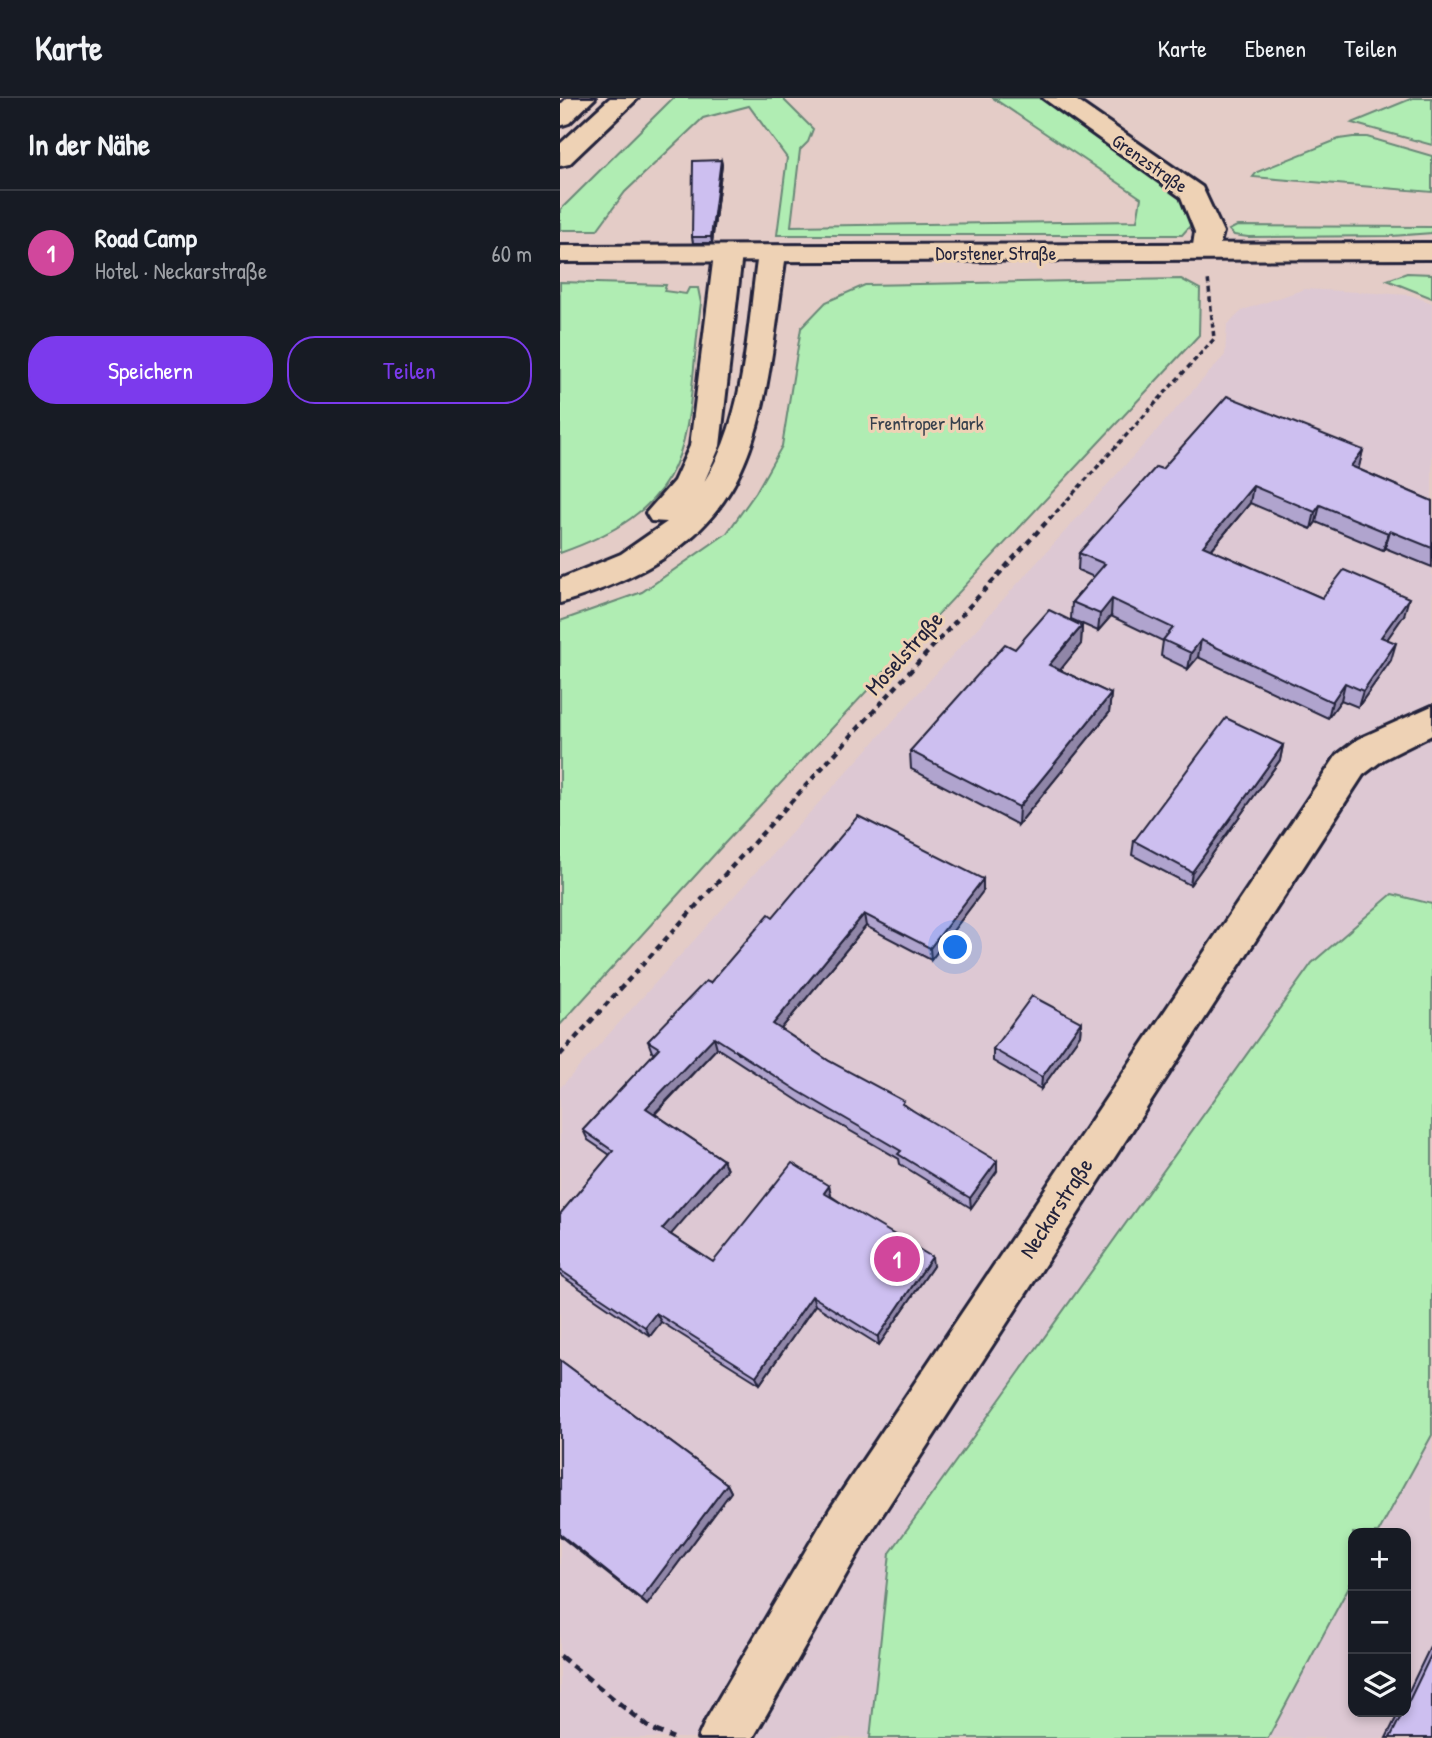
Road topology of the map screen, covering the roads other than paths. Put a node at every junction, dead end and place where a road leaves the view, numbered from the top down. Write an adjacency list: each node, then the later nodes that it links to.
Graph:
1 (582, 98): 4 (main road)
2 (625, 98): 5 (main road)
3 (1056, 98): 7 (main road, Grenzstraße)
4 (560, 118)
5 (560, 158)
6 (1432, 251): 7 (main road, Dorstener Straße)
7 (1206, 252): 10 (main road, Dorstener Straße)
8 (560, 254): 9 (main road, Dorstener Straße)
9 (728, 254): 10 (main road, Dorstener Straße); 11 (main road)
10 (772, 254): 12 (main road)
11 (560, 568)
12 (560, 591)
13 (1432, 719): 14 (main road, Neckarstraße)
14 (724, 1738)

